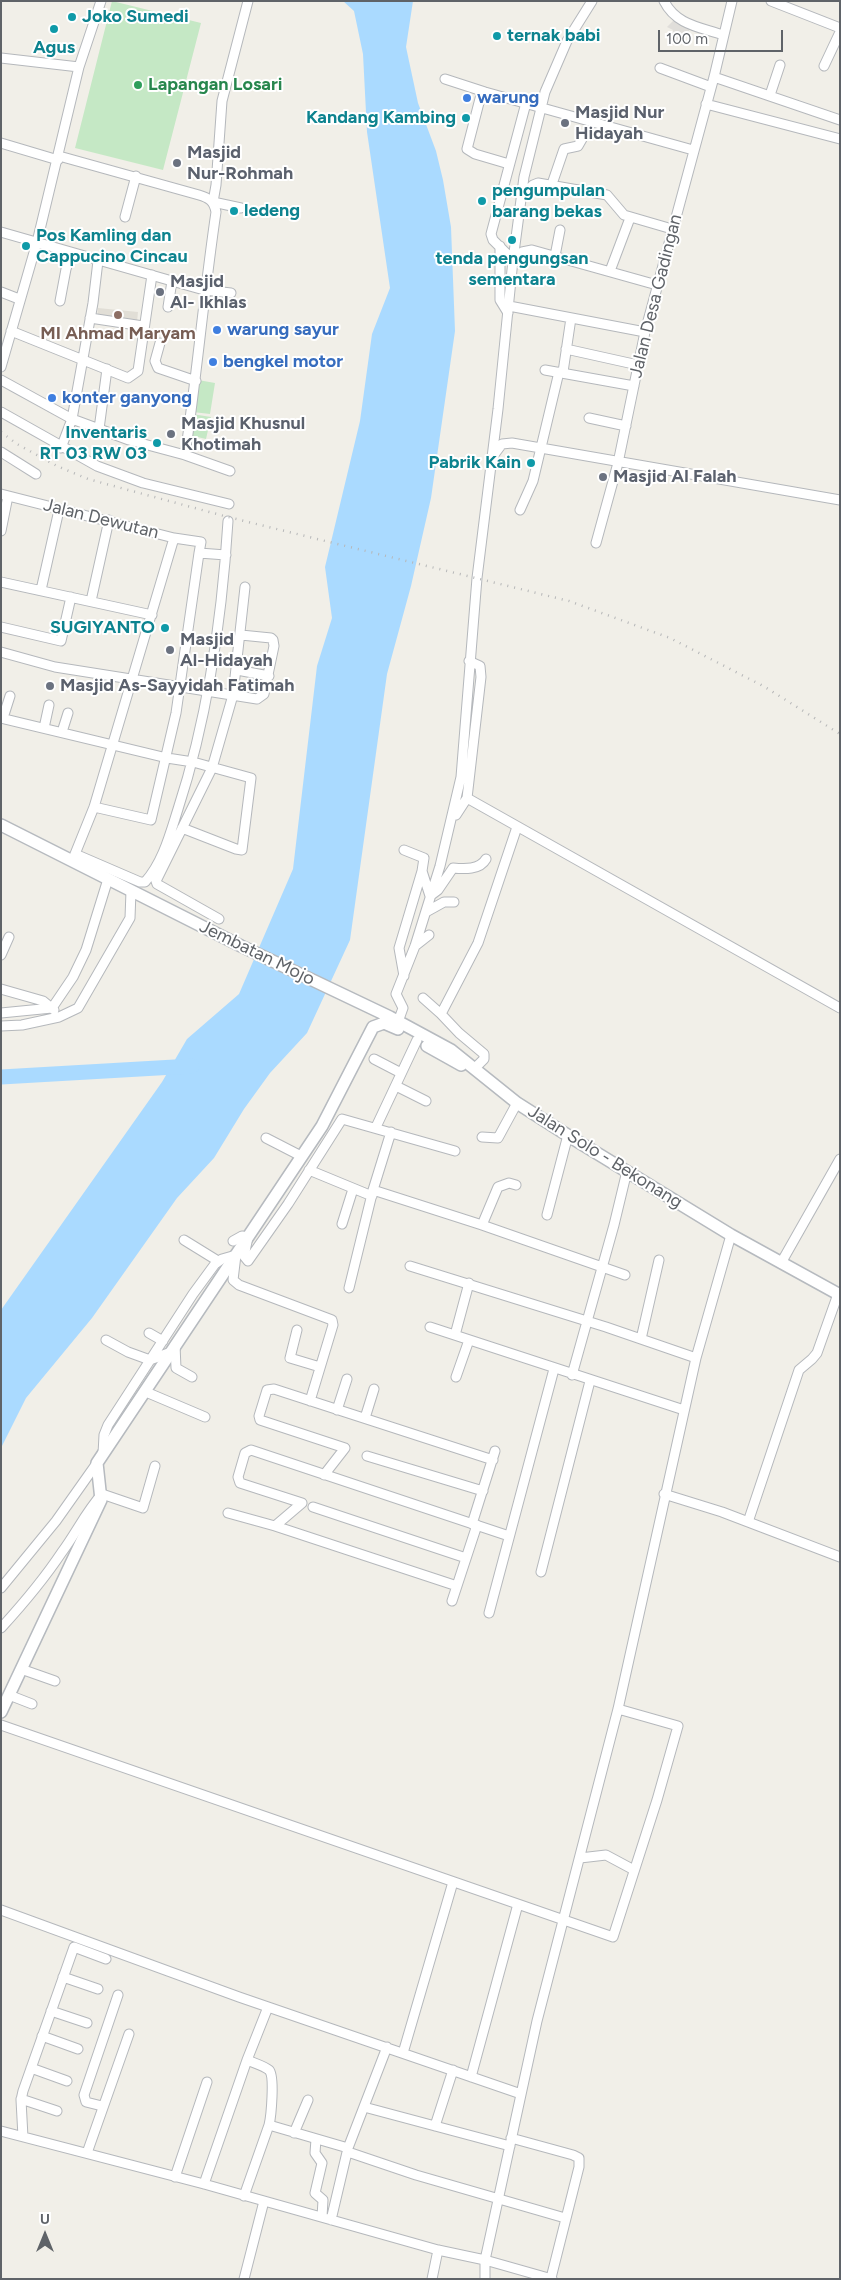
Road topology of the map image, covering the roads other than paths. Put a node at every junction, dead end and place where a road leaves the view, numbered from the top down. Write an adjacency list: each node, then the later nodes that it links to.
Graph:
1 (101, 1): 13 (street)
2 (248, 1): 33 (street)
3 (592, 1): 22 (street)
4 (664, 1): 9 (street)
5 (732, 1): 9 (street, Jalan Desa Gadingan)
6 (771, 1): 7 (street)
7 (840, 28)
8 (840, 32): 12 (street)
9 (723, 35): 15 (street, Jalan Desa Gadingan)
10 (1, 58): 13 (street)
11 (780, 65): 19 (street)
12 (824, 66)
13 (79, 67): 28 (street)
14 (660, 68): 17 (street)
15 (714, 77): 17 (street, Jalan Desa Gadingan); 19 (street)
16 (445, 79): 18 (street)
17 (711, 87): 21 (street, Jalan Desa Gadingan)
18 (482, 91): 20 (street); 29 (street)
19 (770, 95): 23 (street)
20 (526, 103): 22 (street); 29 (street)
21 (706, 104): 25 (street); 27 (street, Jalan Desa Gadingan)
22 (540, 107): 27 (street); 32 (street)
23 (840, 120)
24 (582, 139): 31 (street)
25 (840, 139)
26 (1, 143): 28 (street)
27 (693, 150): 37 (street, Jalan Desa Gadingan)
28 (58, 158): 30 (street); 40 (street)
29 (510, 164): 41 (street)
30 (136, 176): 33 (street); 35 (street)
31 (552, 184): 32 (street); 36 (street)
32 (521, 197): 44 (street)
33 (212, 202): 34 (street); 50 (street)
34 (241, 208)
35 (125, 217)
36 (630, 218): 37 (street); 46 (street)
37 (672, 229): 49 (street, Jalan Desa Gadingan)
38 (560, 230): 43 (street)
39 (1, 232): 40 (street)
40 (37, 242): 42 (street); 53 (street)
41 (500, 246): 44 (street); 56 (street)
42 (71, 254): 45 (street); 54 (street)
43 (555, 256): 44 (street); 46 (street)
44 (512, 260): 56 (street)
45 (98, 261): 47 (street); 57 (street)
46 (610, 271): 49 (street)
47 (152, 275): 48 (street); 59 (street)
48 (172, 281): 50 (street); 55 (street)
49 (657, 285): 61 (street, Jalan Desa Gadingan)
50 (204, 290): 52 (street); 71 (street)
51 (1, 292): 53 (street)
52 (231, 293)
53 (19, 298): 60 (street)
54 (60, 301)
55 (168, 307)
56 (508, 309): 58 (street); 82 (street)
57 (90, 318): 59 (street); 64 (street)
58 (571, 318): 61 (street); 63 (street)
59 (144, 326): 67 (street)
60 (11, 331): 64 (street); 66 (street)
61 (645, 332): 65 (street, Jalan Desa Gadingan)
62 (160, 343): 71 (street)
63 (566, 349): 65 (street); 69 (street)
64 (82, 358): 67 (street); 75 (street)
65 (638, 365): 72 (street, Jalan Desa Gadingan)
66 (1, 367)
67 (107, 369): 77 (street)
68 (545, 370): 69 (street)
69 (561, 372): 72 (street); 79 (street)
70 (1, 380): 75 (street)
71 (196, 381): 81 (street)
72 (634, 386): 76 (street, Jalan Desa Gadingan)
73 (1, 412): 78 (street)
74 (589, 418): 76 (street)
75 (72, 419): 77 (street); 78 (street)
76 (626, 426): 83 (street, Jalan Desa Gadingan)
77 (99, 429): 81 (street)
78 (61, 448): 88 (street)
79 (541, 449): 82 (street); 83 (street); 90 (street)
80 (1, 452): 85 (street)
81 (185, 455): 84 (street)
82 (492, 456): 107 (street)
83 (618, 463): 87 (street); 95 (street, Jalan Desa Gadingan)
84 (230, 472)
85 (36, 474)
86 (5, 495): 89 (street, Jalan Dewutan); 93 (street)
87 (840, 500)
88 (229, 504)
89 (59, 510): 91 (street, Jalan Dewutan); 100 (street)
90 (520, 510)
91 (109, 520): 94 (street, Jalan Dewutan); 102 (street)
92 (228, 521): 97 (street)
93 (1, 531)
94 (174, 538): 96 (street, Jalan Dewutan); 103 (street)
95 (596, 543)
96 (199, 553): 97 (street); 111 (street)
97 (226, 554): 112 (street)
98 (1, 582): 100 (street)
99 (245, 587): 105 (street)
100 (41, 590): 101 (street)
101 (72, 597): 102 (street); 104 (street)
102 (91, 601): 103 (street)
103 (152, 615): 110 (street)
104 (1, 627)
105 (241, 635): 108 (street); 109 (street)
106 (1, 652): 110 (street)
107 (469, 661): 124 (street); 126 (street)
108 (237, 670): 109 (street); 113 (street)
109 (269, 676): 113 (street)
110 (130, 680): 111 (street); 120 (street)
111 (180, 686): 112 (street); 121 (street)
112 (207, 690): 113 (street); 122 (street)
113 (233, 695): 123 (street)
114 (10, 696): 117 (street)
115 (49, 705): 118 (street)
116 (68, 713): 119 (street)
117 (2, 718): 118 (street)
118 (44, 728): 119 (street)
119 (62, 732): 120 (street)
120 (112, 744): 121 (street); 125 (street)
121 (167, 758): 122 (street); 125 (street)
122 (192, 762): 123 (street); 131 (street)
123 (212, 768): 129 (street); 129 (street)
124 (467, 798): 126 (street); 128 (street)
125 (94, 807): 131 (street)
126 (452, 821): 136 (street)
127 (1, 825): 131 (main road, Jembatan Mojo)
128 (517, 827): 148 (street); 151 (street)
129 (182, 828): 139 (street)
130 (404, 850): 133 (street)
131 (74, 858): 134 (main road, Jembatan Mojo)
132 (486, 859): 136 (street)
133 (422, 871): 136 (street); 144 (street)
134 (108, 879): 135 (main road, Jembatan Mojo); 147 (street)
135 (135, 893): 149 (main road, Jembatan Mojo); 152 (street)
136 (430, 896): 138 (street)
137 (454, 902): 138 (street)
138 (426, 912): 142 (street)
139 (219, 919)
140 (429, 935): 142 (street)
141 (9, 937): 143 (street)
142 (415, 946): 144 (street)
143 (1, 955)
144 (404, 976): 153 (street)
145 (1, 989): 147 (street)
146 (423, 998): 151 (street)
147 (52, 1008): 150 (street); 152 (street)
148 (840, 1008)
149 (376, 1010): 153 (main road, Jalan Solo - Bekonang)
150 (1, 1013)
151 (441, 1014): 157 (street)
152 (59, 1017): 154 (street)
153 (398, 1022): 157 (main road, Jalan Solo - Bekonang)
154 (1, 1026)
155 (418, 1040): 158 (street); 159 (main road); 169 (main road)
156 (374, 1059): 158 (street)
157 (475, 1068): 159 (main road, Jalan Solo - Bekonang)
158 (401, 1073): 160 (street)
159 (485, 1076): 162 (main road, Jalan Solo - Bekonang)
160 (396, 1086): 161 (street); 163 (street)
161 (426, 1101)
162 (517, 1103): 165 (main road, Jalan Solo - Bekonang); 166 (street)
163 (376, 1127): 164 (street); 171 (street)
164 (391, 1132): 168 (street); 175 (street)
165 (568, 1135): 172 (main road, Jalan Solo - Bekonang); 176 (street)
166 (482, 1137)
167 (266, 1138): 169 (street)
168 (456, 1151)
169 (301, 1156): 180 (main road)
170 (840, 1159): 186 (street)
171 (309, 1170): 174 (street); 180 (street)
172 (627, 1171): 179 (main road, Jalan Solo - Bekonang); 188 (street)
173 (516, 1185): 178 (street)
174 (353, 1189): 175 (street); 177 (street)
175 (373, 1193): 178 (street); 191 (street)
176 (547, 1215)
177 (342, 1224)
178 (482, 1225): 188 (street)
179 (731, 1235): 186 (main road, Jalan Solo - Bekonang); 203 (street)
180 (248, 1236): 182 (street); 183 (main road)
181 (184, 1240): 185 (street)
182 (233, 1241)
183 (236, 1255): 185 (street); 202 (main road); 205 (street)
184 (658, 1260): 198 (street)
185 (218, 1261): 200 (street)
186 (781, 1263): 192 (main road, Jalan Solo - Bekonang)
187 (410, 1266): 190 (street)
188 (602, 1268): 189 (street); 193 (street)
189 (625, 1276)
190 (469, 1283): 193 (street); 197 (street)
191 (349, 1288)
192 (839, 1294): 228 (street)
193 (588, 1321): 198 (street); 207 (street)
194 (430, 1327): 197 (street)
195 (296, 1330): 205 (street)
196 (149, 1333): 200 (street)
197 (455, 1335): 201 (street)
198 (641, 1339): 203 (street)
199 (106, 1340): 204 (street)
200 (163, 1340): 204 (street)
201 (469, 1340): 206 (street); 208 (street)
202 (173, 1348): 204 (street); 209 (street); 213 (main road)
203 (696, 1358): 216 (street)
204 (150, 1360): 220 (street)
205 (320, 1367): 214 (street)
206 (554, 1368): 207 (street); 231 (street)
207 (572, 1375): 211 (street)
208 (456, 1376)
209 (192, 1377)
210 (347, 1379): 215 (street)
211 (590, 1380): 216 (street); 234 (street)
212 (374, 1389): 218 (street)
213 (146, 1392): 217 (street); 220 (main road)
214 (310, 1401): 215 (street); 222 (street)
215 (337, 1410): 218 (street)
216 (684, 1410): 225 (street)
217 (206, 1417)
218 (364, 1418): 224 (street)
219 (367, 1456): 224 (street)
220 (100, 1458): 223 (main road); 236 (street)
221 (156, 1466): 223 (street)
222 (324, 1475): 229 (street); 230 (street)
223 (100, 1486): 239 (street); 240 (main road)
224 (482, 1490): 229 (street)
225 (664, 1494): 228 (street); 244 (street)
226 (313, 1507): 233 (street)
227 (228, 1514): 230 (street)
228 (748, 1522): 232 (street)
229 (474, 1524): 231 (street); 233 (street)
230 (275, 1526): 235 (street)
231 (509, 1536): 238 (street)
232 (840, 1557)
233 (466, 1558): 235 (street)
234 (540, 1572)
235 (457, 1586): 237 (street)
236 (1, 1588)
237 (452, 1601)
238 (489, 1613)
239 (1, 1628)
240 (21, 1669): 241 (street); 242 (main road)
241 (55, 1681)
242 (9, 1695): 243 (street); 245 (main road)
243 (32, 1704)
244 (618, 1709): 247 (street); 248 (street)
245 (1, 1712)
246 (1, 1725): 249 (street)
247 (580, 1858): 248 (street); 252 (street)
248 (634, 1870): 252 (street)
249 (453, 1882): 250 (street); 264 (street)
250 (518, 1904): 252 (street); 268 (street)
251 (1, 1910): 257 (street)
252 (564, 1919): 271 (street)
253 (106, 1958): 254 (street)
254 (64, 1977): 255 (street); 258 (street)
255 (98, 1989)
256 (118, 1995): 274 (street)
257 (268, 2007): 262 (street); 265 (street)
258 (51, 2011): 259 (street); 261 (street)
259 (87, 2022)
260 (129, 2034): 274 (street)
261 (42, 2036): 263 (street); 266 (street)
262 (387, 2047): 264 (street); 275 (street)
263 (78, 2049)
264 (403, 2053): 267 (street)
265 (247, 2060): 277 (street); 287 (street)
266 (31, 2068): 269 (street); 272 (street)
267 (453, 2070): 268 (street); 278 (street)
268 (471, 2076): 271 (street)
269 (67, 2081)
270 (207, 2082): 286 (street)
271 (521, 2094): 283 (street)
272 (22, 2099): 276 (street); 281 (street)
273 (308, 2100): 280 (street)
274 (102, 2106): 285 (street)
275 (364, 2107): 278 (street); 284 (street)
276 (57, 2111)
277 (269, 2125): 280 (street); 288 (street)
278 (435, 2126): 283 (street)
279 (1, 2131): 281 (street)
280 (294, 2133): 282 (street)
281 (23, 2137): 285 (street)
282 (316, 2139): 284 (street); 292 (street)
283 (510, 2142): 289 (street); 291 (street)
284 (348, 2150): 289 (street); 292 (street)
285 (87, 2153): 286 (street)
286 (175, 2177): 287 (street)
287 (204, 2184): 288 (street)
288 (244, 2196): 290 (street)
289 (498, 2199): 291 (street); 294 (street)
290 (264, 2201): 292 (street); 295 (street)
291 (565, 2218): 298 (street)
292 (327, 2219): 293 (street)
293 (438, 2250): 294 (street); 296 (street)
294 (485, 2260): 297 (street); 298 (street)
295 (244, 2279)
296 (432, 2279)
297 (485, 2279)
298 (552, 2279)

